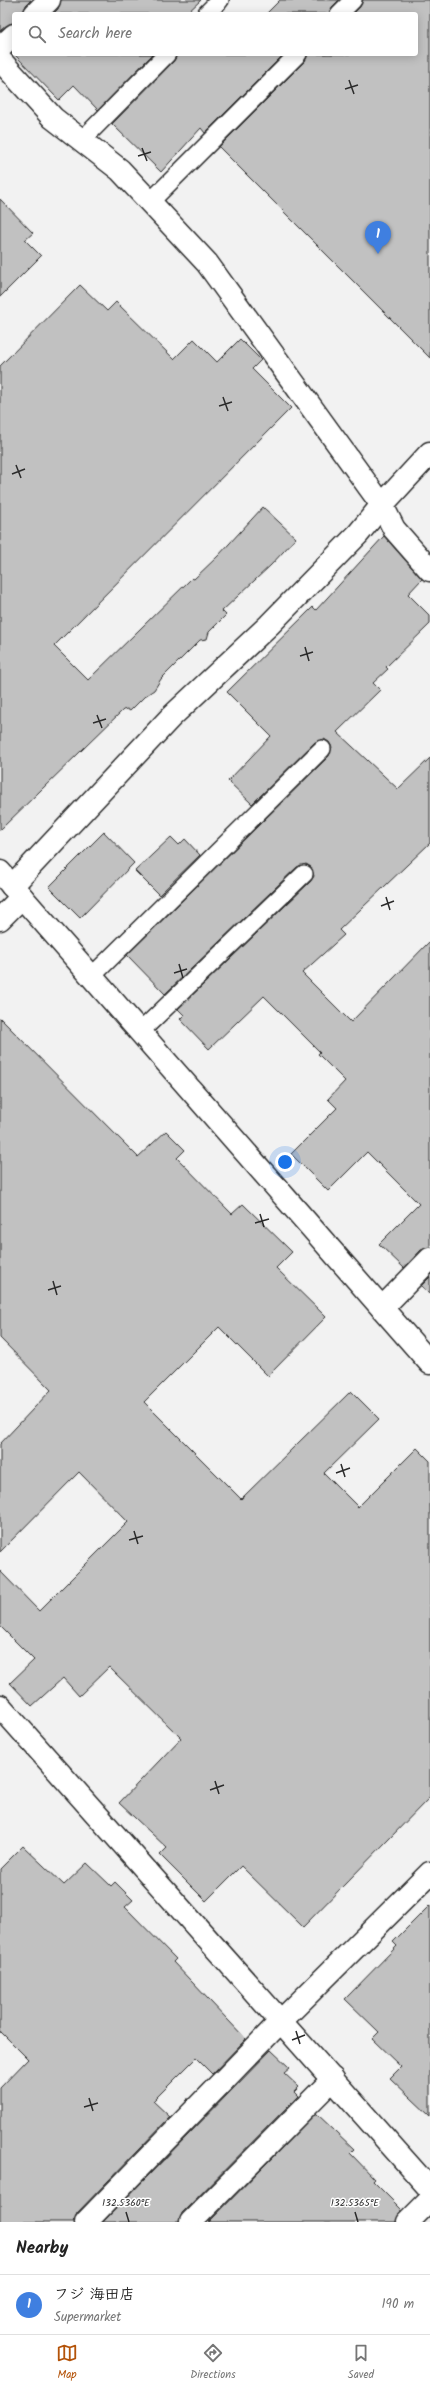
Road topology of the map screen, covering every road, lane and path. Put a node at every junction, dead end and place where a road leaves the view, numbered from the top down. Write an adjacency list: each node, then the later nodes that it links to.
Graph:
1 (49, 0): 4 (street)
2 (220, 0): 5 (lane)
3 (353, 0): 6 (lane)
4 (37, 12)
5 (208, 12)
6 (340, 12)
7 (12, 36): 8 (street)
8 (0, 48)
9 (165, 56): 12 (lane)
10 (296, 56): 13 (lane)
11 (0, 60): 12 (street)
12 (82, 140): 13 (street)
13 (150, 202): 15 (street)
14 (430, 453): 15 (street)
15 (382, 505): 16 (street); 19 (street)
16 (430, 570)
17 (322, 749): 21 (lane)
18 (304, 874): 22 (lane)
19 (11, 885): 20 (street); 21 (street)
20 (0, 919)
21 (92, 976): 22 (street)
22 (140, 1032): 24 (street)
23 (430, 1260): 24 (street)
24 (382, 1308): 25 (street)
25 (430, 1363)
26 (0, 1706): 28 (street)
27 (430, 1873): 28 (street)
28 (282, 2020): 29 (street); 32 (street)
29 (333, 2079): 30 (street); 33 (street)
30 (430, 2189)
31 (430, 2200): 34 (street)
32 (86, 2222)
33 (191, 2222)
34 (408, 2222)

